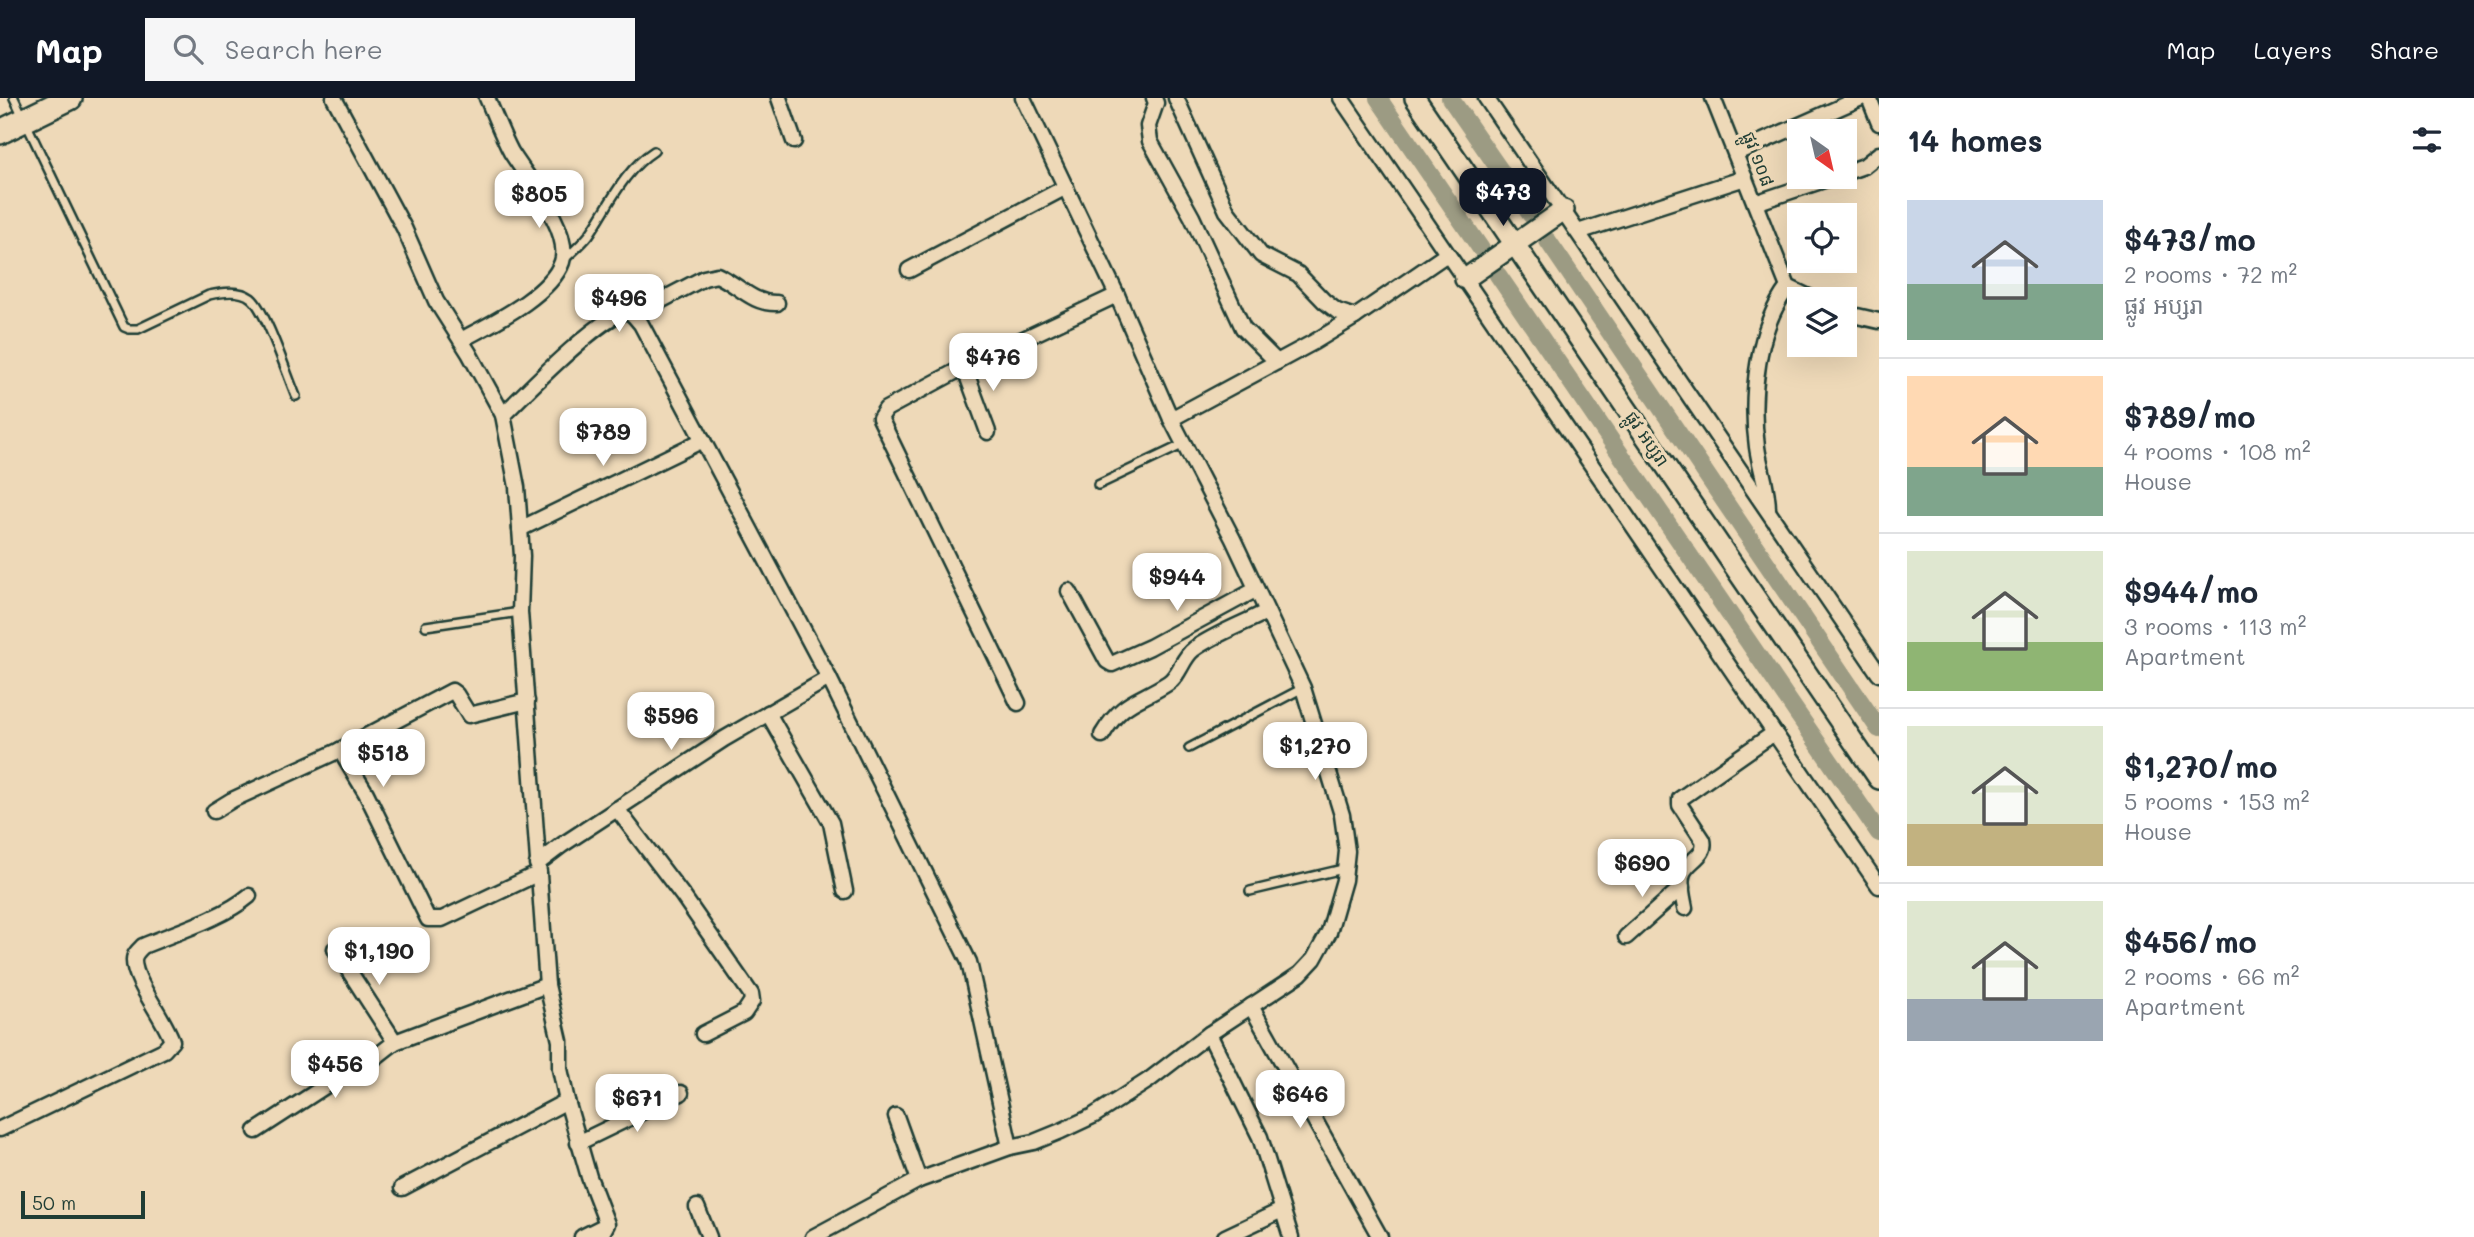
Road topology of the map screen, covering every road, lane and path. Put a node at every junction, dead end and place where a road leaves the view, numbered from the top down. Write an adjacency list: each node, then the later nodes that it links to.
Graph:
1 (15, 98): 15 (lane)
2 (70, 98): 15 (main road)
3 (334, 98): 42 (street)
4 (487, 98): 31 (street)
5 (779, 98): 18 (street)
6 (1023, 98): 24 (street)
7 (1154, 98): 43 (street)
8 (1176, 98): 40 (street)
9 (1341, 98): 30 (street)
10 (1415, 98): 29 (main road, ផ្លូវ អប្សរា)
11 (1486, 98): 27 (street)
12 (1713, 98): 20 (street, ផ្លូវ ១០៨)
13 (1861, 98): 20 (street)
14 (1869, 98): 16 (street)
15 (25, 119): 17 (main road); 45 (lane)
16 (1879, 123)
17 (0, 132)
18 (794, 141)
19 (654, 151): 31 (lane)
20 (1736, 153): 23 (street, ផ្លូវ ១០៨)
21 (1879, 154): 22 (street)
22 (1857, 168)
23 (1745, 178): 26 (street, ផ្លូវ ១០៨); 28 (street)
24 (1066, 187): 32 (street); 36 (street)
25 (1797, 189): 26 (street)
26 (1755, 203): 34 (street, ផ្លូវ ១០៨)
27 (1564, 211): 28 (street); 29 (main road)
28 (1578, 232): 52 (street)
29 (1515, 244): 33 (main road); 69 (main road, ផ្លូវ អប្សរា)
30 (1447, 254): 33 (street); 40 (street)
31 (562, 262): 42 (street)
32 (909, 270)
33 (1465, 279): 65 (street)
34 (1788, 287)
35 (1787, 288): 52 (street)
36 (1117, 295): 44 (street); 47 (street)
37 (777, 303): 38 (street)
38 (633, 315): 46 (street); 49 (street)
39 (1857, 316): 41 (street)
40 (1355, 317): 43 (street)
41 (1879, 321)
42 (461, 340): 46 (street)
43 (1277, 362): 47 (street)
44 (964, 367): 48 (street); 63 (street)
45 (296, 396)
46 (503, 415): 53 (street)
47 (1171, 419): 50 (street)
48 (988, 432)
49 (703, 440): 53 (street); 60 (street)
50 (1184, 444): 51 (lane); 54 (street)
51 (1098, 485)
52 (1768, 510): 59 (street)
53 (520, 529): 56 (street)
54 (1255, 590): 55 (street); 57 (street)
55 (1069, 591)
56 (520, 612): 58 (lane); 62 (street)
57 (1266, 612): 61 (street); 66 (street)
58 (426, 626)
59 (1879, 674)
60 (829, 678): 64 (street); 93 (street)
61 (1303, 688): 67 (lane); 73 (street)
62 (527, 701): 68 (street); 72 (street)
63 (1018, 703)
64 (768, 713): 70 (street); 76 (street)
65 (1774, 733): 74 (street); 75 (street)
66 (1102, 735)
67 (1189, 748)
68 (340, 750): 71 (street); 72 (street)
69 (1879, 779)
70 (617, 809): 72 (street); 84 (street)
71 (214, 811)
72 (538, 868): 82 (street)
73 (1343, 869): 77 (lane); 83 (street)
74 (1879, 886)
75 (1682, 887): 79 (street); 80 (street)
76 (845, 891)
77 (1250, 891)
78 (250, 897): 90 (street)
79 (1685, 908)
80 (1626, 937)
81 (335, 949): 86 (street)
82 (547, 985): 86 (street); 88 (street)
83 (1251, 1006): 85 (street); 104 (street)
84 (703, 1034)
85 (1209, 1034): 93 (street); 97 (street)
86 (395, 1042): 91 (street)
87 (681, 1093): 92 (street)
88 (567, 1101): 92 (street); 95 (street)
89 (896, 1116): 94 (street)
90 (0, 1129)
91 (256, 1131)
92 (578, 1143): 98 (street)
93 (1010, 1147): 94 (street)
94 (919, 1180): 101 (street)
95 (402, 1188)
96 (697, 1207): 100 (street)
97 (1282, 1210): 102 (street); 103 (street)
98 (603, 1231): 99 (street)
99 (582, 1237)
100 (709, 1237)
101 (814, 1237)
102 (1225, 1237)
103 (1291, 1237)
104 (1380, 1237)

